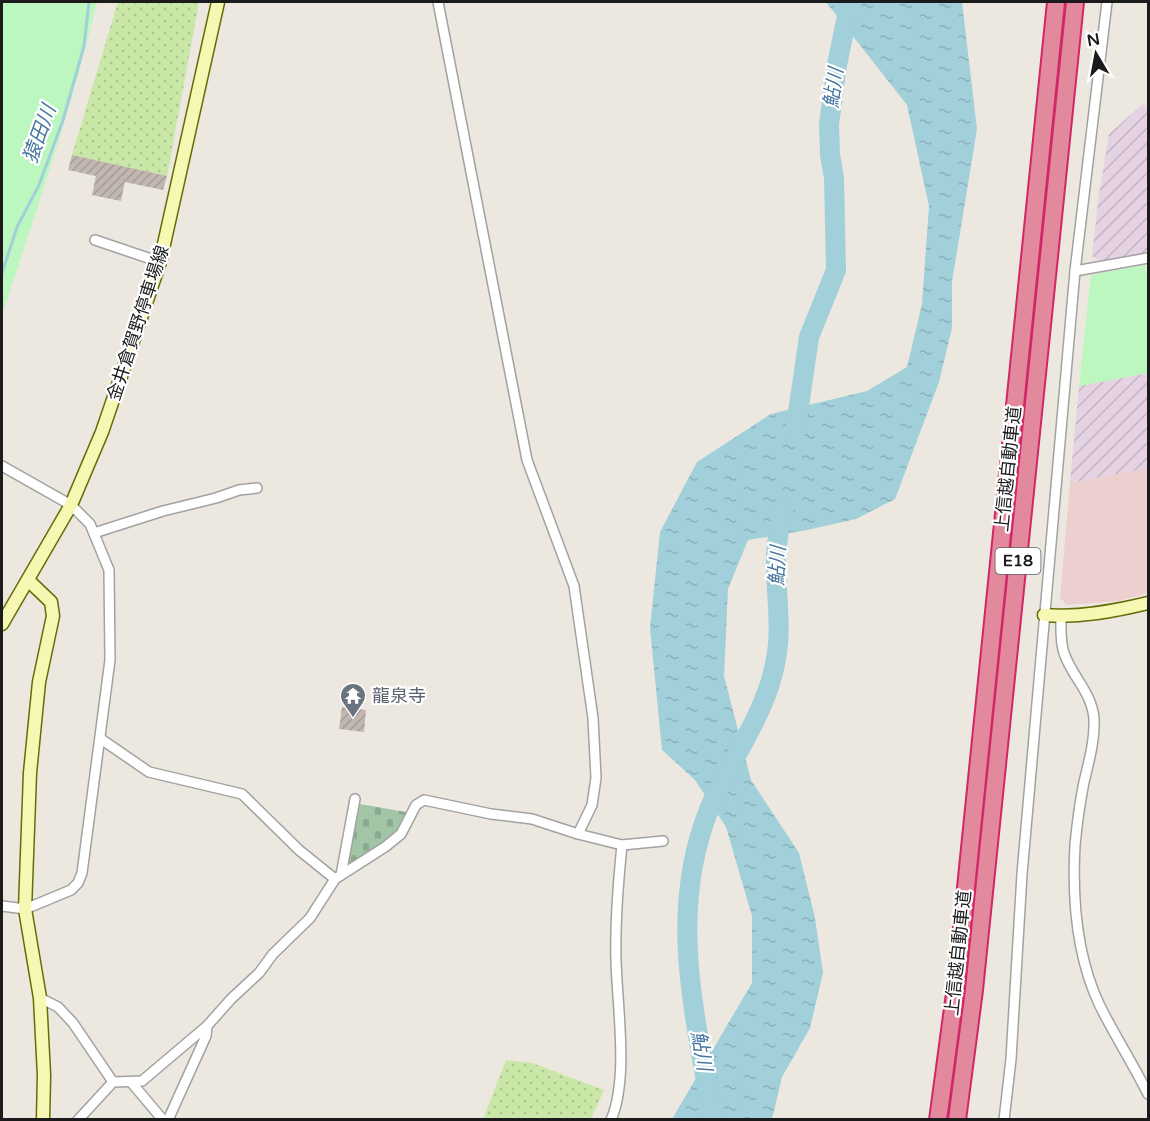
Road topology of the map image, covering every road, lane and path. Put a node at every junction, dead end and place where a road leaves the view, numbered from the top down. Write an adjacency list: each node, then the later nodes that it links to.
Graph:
1 (218, 2): 8 (main road, 金井倉賀野停車場線)
2 (438, 2): 21 (street)
3 (1056, 2): 37 (highway, 上信越自動車道 / E18)
4 (1075, 2): 38 (highway, 上信越自動車道 / E18)
5 (1107, 2): 9 (street)
6 (95, 240): 8 (street)
7 (1149, 258): 9 (street)
8 (160, 262): 12 (main road, 金井倉賀野停車場線)
9 (1075, 271): 16 (street)
10 (2, 466): 12 (street)
11 (257, 488): 13 (street)
12 (71, 505): 13 (street); 14 (main road, 金井倉賀野停車場線)
13 (94, 533): 19 (street)
14 (28, 580): 18 (main road, 金井倉賀野停車場線); 26 (main road)
15 (1149, 603): 17 (main road)
16 (1044, 615): 17 (main road); 39 (street)
17 (1061, 616): 31 (street)
18 (2, 624)
19 (101, 739): 24 (street); 26 (street)
20 (355, 799): 24 (street)
21 (578, 834): 23 (street); 24 (street)
22 (663, 841): 23 (street)
23 (622, 845): 36 (street)
24 (338, 877): 28 (street)
25 (2, 906): 26 (street)
26 (25, 909): 27 (main road)
27 (40, 998): 29 (street); 32 (main road)
28 (207, 1026): 30 (street); 35 (street)
29 (113, 1082): 30 (street); 33 (street)
30 (131, 1082): 34 (street)
31 (1149, 1094)
32 (43, 1119)
33 (78, 1119)
34 (163, 1119)
35 (168, 1119)
36 (611, 1119)
37 (938, 1119)
38 (957, 1119)
39 (1004, 1119)

